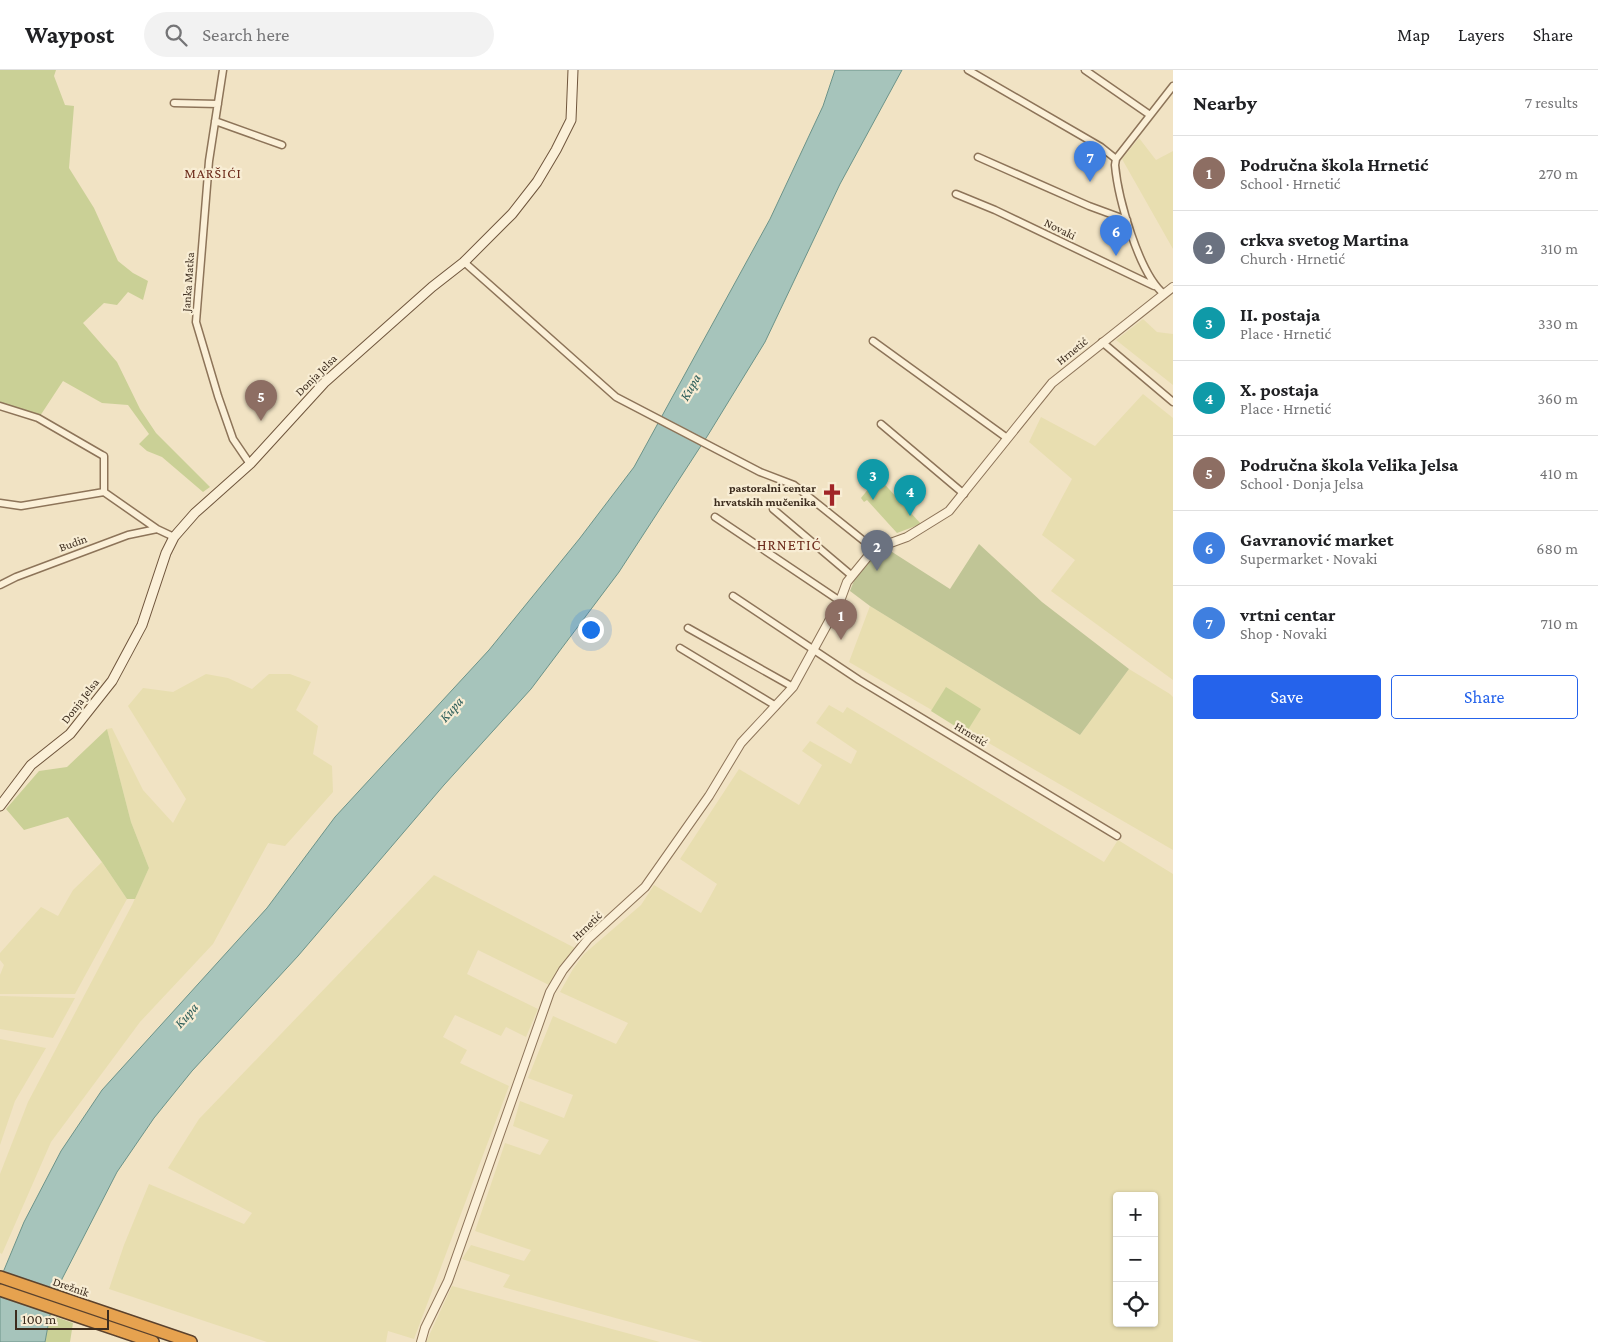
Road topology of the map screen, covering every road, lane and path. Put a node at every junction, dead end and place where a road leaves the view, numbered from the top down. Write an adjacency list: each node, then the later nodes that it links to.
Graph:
1 (223, 70): 7 (street, Janka Matka)
2 (572, 70): 15 (main road, Donja Jelsa)
3 (968, 70): 12 (street)
4 (1085, 70): 8 (street)
5 (1173, 86): 8 (street)
6 (174, 103): 7 (street)
7 (218, 104): 9 (street, Janka Matka)
8 (1150, 115): 12 (street)
9 (215, 121): 10 (street); 25 (street, Janka Matka)
10 (282, 146)
11 (978, 157): 14 (street)
12 (1116, 159): 14 (street, Novaki)
13 (956, 194): 16 (street, Novaki)
14 (1127, 220): 16 (street, Novaki)
15 (464, 262): 25 (main road, Donja Jelsa); 33 (street)
16 (1154, 286): 18 (street, Novaki)
17 (1173, 286): 18 (street)
18 (1164, 294): 20 (street, Hrnetić)
19 (873, 341): 24 (street)
20 (1102, 342): 21 (street); 24 (street, Hrnetić)
21 (1173, 402)
22 (0, 406): 26 (street)
23 (881, 424): 27 (street)
24 (1007, 438): 27 (street, Hrnetić)
25 (250, 464): 32 (main road, Donja Jelsa)
26 (104, 492): 28 (street); 31 (street)
27 (964, 494): 33 (street, Hrnetić)
28 (0, 502)
29 (773, 509): 34 (street)
30 (715, 517): 37 (street)
31 (157, 529): 32 (street); 35 (street, Budin)
32 (174, 537): 43 (main road, Donja Jelsa)
33 (874, 549): 34 (street, Hrnetić)
34 (851, 575): 37 (street, Hrnetić)
35 (0, 585)
36 (733, 596): 40 (street)
37 (840, 601): 40 (street, Hrnetić)
38 (688, 628): 41 (street)
39 (680, 648): 42 (street)
40 (814, 649): 41 (street, Hrnetić); 44 (street, Hrnetić)
41 (793, 687): 42 (street, Hrnetić)
42 (776, 706): 49 (street, Hrnetić)
43 (0, 806)
44 (1117, 836)
45 (0, 1277): 48 (highway, Drežnik)
46 (0, 1290): 47 (highway, Drežnik)
47 (153, 1342)
48 (190, 1342)
49 (421, 1342)

